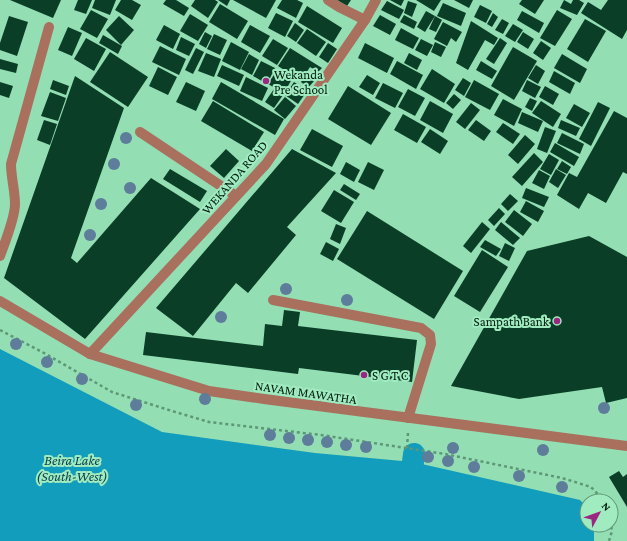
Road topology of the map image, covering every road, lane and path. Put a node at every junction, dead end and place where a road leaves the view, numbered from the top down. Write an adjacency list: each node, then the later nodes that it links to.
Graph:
1 (328, 0): 3 (street)
2 (376, 0): 3 (street, WEKANDA ROAD)
3 (365, 20): 6 (street, WEKANDA ROAD)
4 (49, 27): 7 (street)
5 (140, 132): 6 (street)
6 (236, 196): 11 (street, WEKANDA ROAD)
7 (0, 256)
8 (273, 300): 12 (street)
9 (0, 301): 11 (street, NAVAM MAWATHA)
10 (0, 330): 14 (path)
11 (90, 354): 12 (street, NAVAM MAWATHA)
12 (408, 418): 13 (street, NAVAM MAWATHA)
13 (627, 446)
14 (597, 493)

